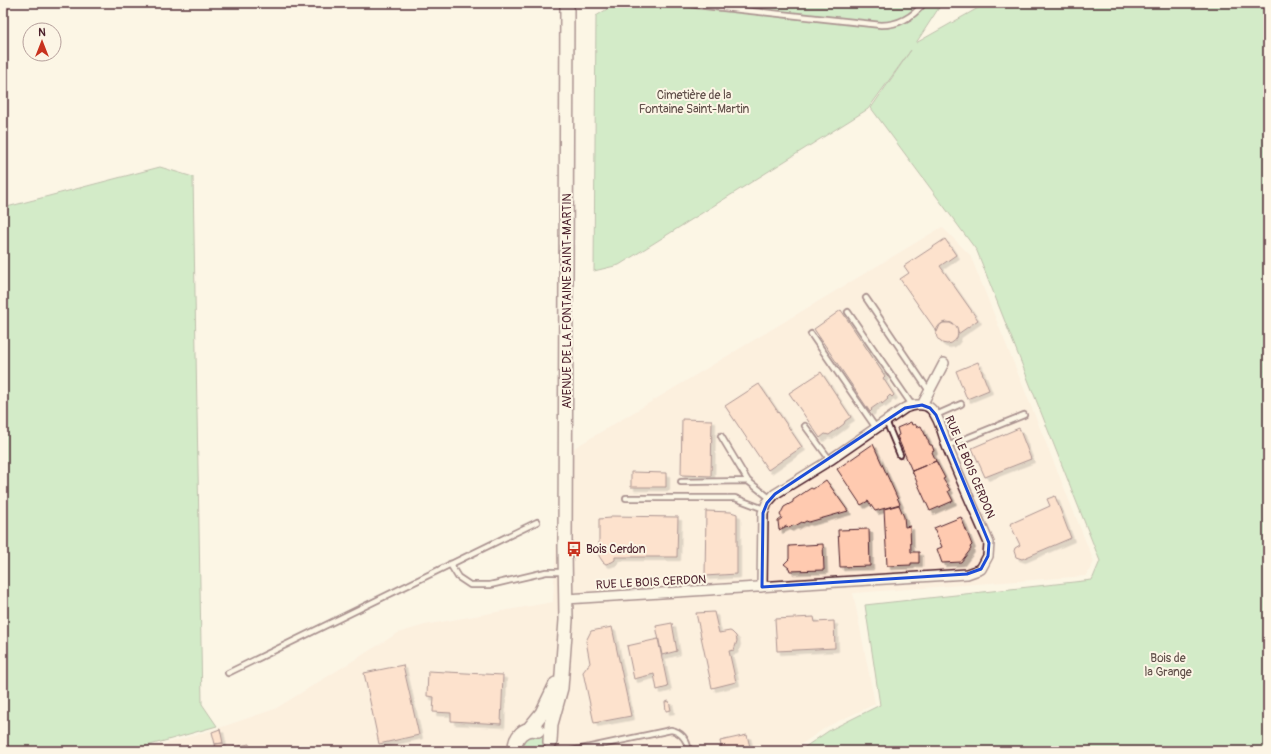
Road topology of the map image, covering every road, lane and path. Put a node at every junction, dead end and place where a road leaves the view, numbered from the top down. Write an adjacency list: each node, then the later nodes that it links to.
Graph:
1 (567, 3): 27 (main road, AVENUE DE LA FONTAINE SAINT-MARTIN)
2 (688, 3): 3 (lane)
3 (924, 3)
4 (866, 298): 8 (lane)
5 (848, 312): 10 (lane)
6 (811, 334): 15 (lane)
7 (944, 363): 8 (street)
8 (929, 391): 10 (street)
9 (961, 404): 11 (lane)
10 (917, 405): 11 (street, RUE LE BOIS CERDON); 13 (street)
11 (936, 415): 17 (street, RUE LE BOIS CERDON)
12 (1024, 415): 17 (lane)
13 (886, 421): 15 (street); 18 (lane)
14 (805, 426): 19 (lane)
15 (876, 428): 19 (street)
16 (721, 436): 20 (lane)
17 (947, 446): 28 (street, RUE LE BOIS CERDON)
18 (900, 455)
19 (830, 460): 23 (street)
20 (748, 481): 21 (lane); 23 (lane)
21 (680, 482)
22 (626, 498): 24 (lane)
23 (771, 499): 24 (street)
24 (764, 509): 28 (street)
25 (537, 522): 26 (lane)
26 (450, 564): 27 (lane); 31 (lane)
27 (565, 572): 29 (main road, AVENUE DE LA FONTAINE SAINT-MARTIN)
28 (762, 587): 29 (street, RUE LE BOIS CERDON)
29 (566, 599): 30 (main road, AVENUE DE LA FONTAINE SAINT-MARTIN)
30 (561, 672): 32 (main road); 33 (main road, AVENUE DE LA FONTAINE SAINT-MARTIN)
31 (228, 673)
32 (529, 729): 33 (main road); 34 (main road)
33 (552, 749)
34 (515, 751)
35 (572, 751): 36 (lane)
36 (689, 751)

